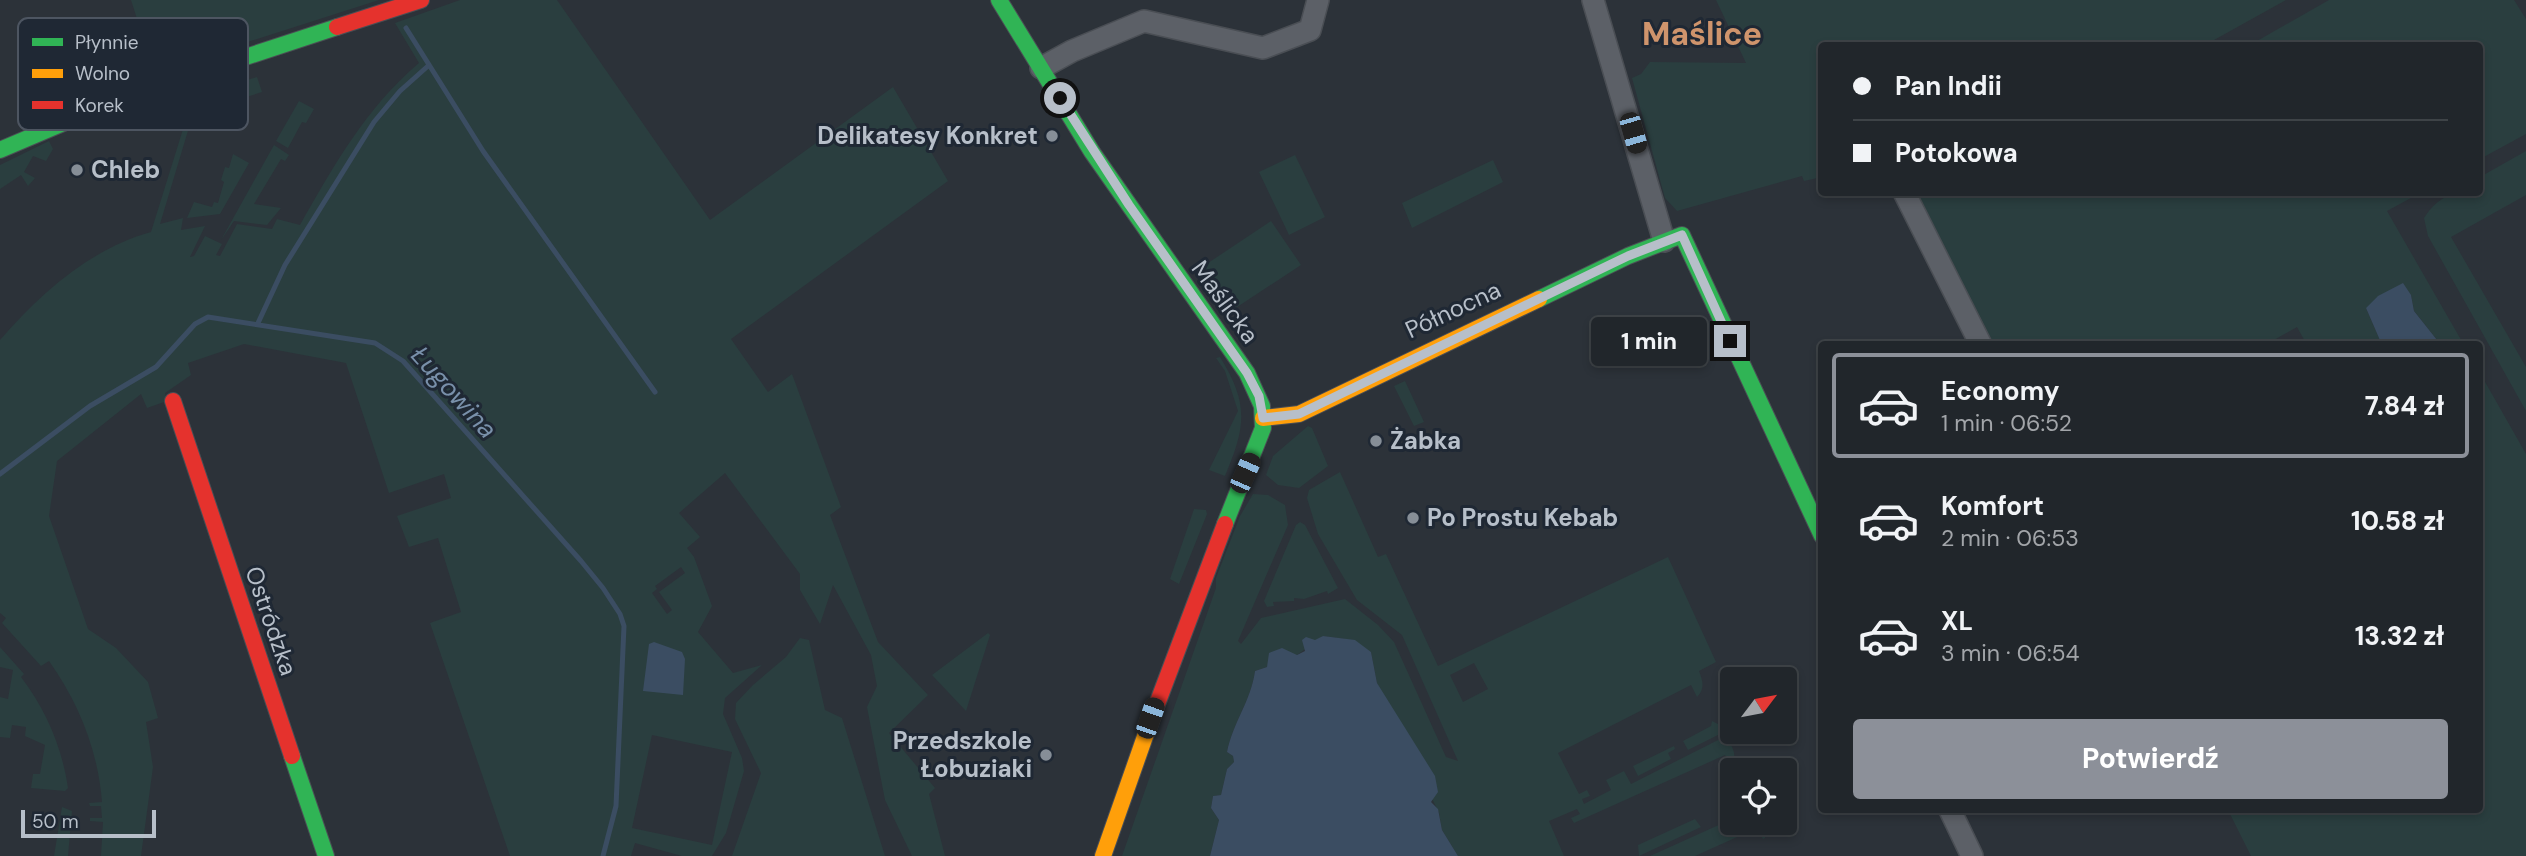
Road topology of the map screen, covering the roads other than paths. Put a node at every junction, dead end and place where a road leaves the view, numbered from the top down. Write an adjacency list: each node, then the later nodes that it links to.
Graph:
1 (421, 0): 5 (street)
2 (999, 0): 6 (street, Maślicka)
3 (1318, 0): 6 (street)
4 (1593, 0): 10 (street)
5 (248, 56)
6 (1041, 68): 13 (street, Maślicka)
7 (47, 130): 8 (street)
8 (0, 150)
9 (1906, 196): 11 (street)
10 (1673, 238): 13 (street, Północna); 14 (street)
11 (1979, 341)
12 (173, 401): 16 (street, Ostródzka)
13 (1263, 418): 17 (street)
14 (1818, 528)
15 (1951, 813): 18 (street)
16 (326, 856)
17 (1103, 856)
18 (1972, 856)

